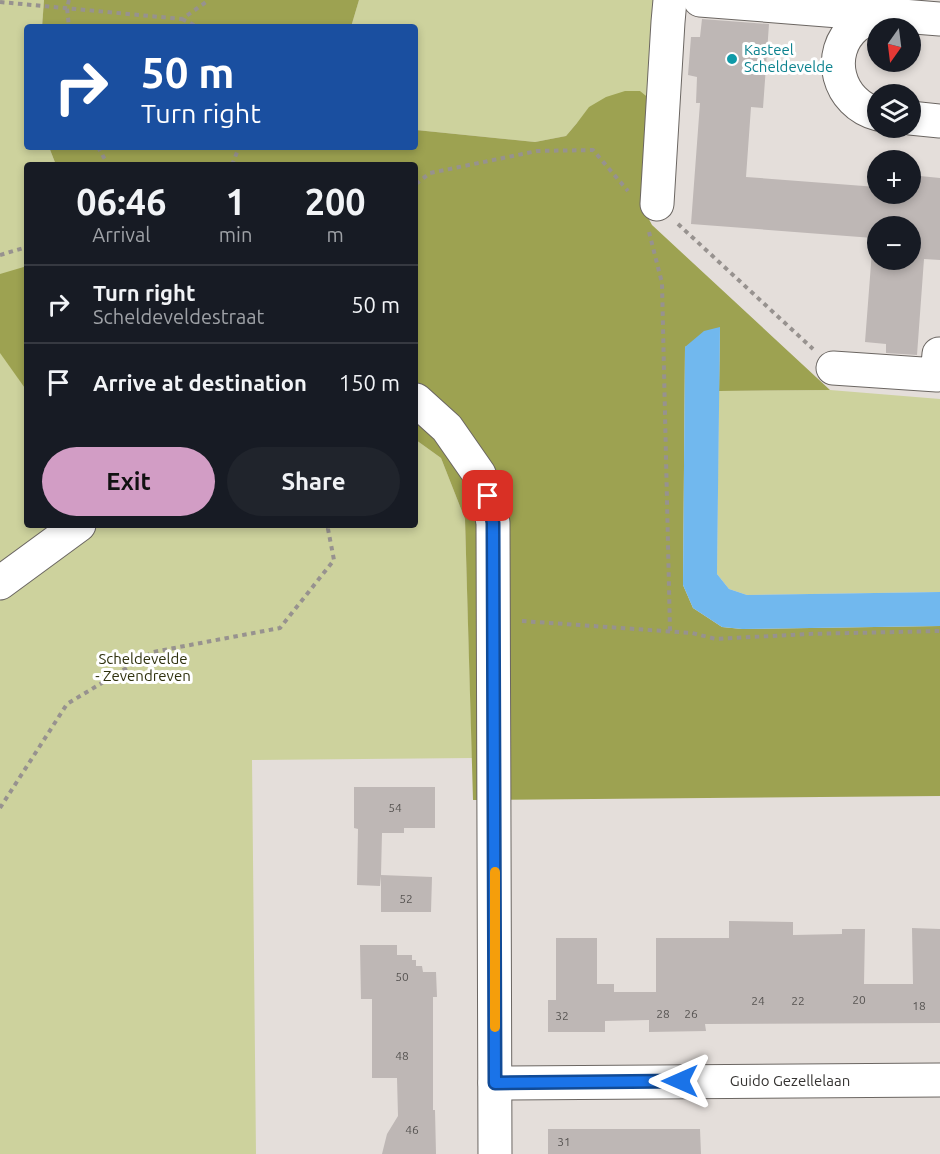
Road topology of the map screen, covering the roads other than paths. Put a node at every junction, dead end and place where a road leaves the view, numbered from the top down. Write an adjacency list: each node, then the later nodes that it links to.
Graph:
1 (670, 0): 8 (street)
2 (700, 0): 3 (street)
3 (882, 14): 4 (street); 5 (street)
4 (940, 19)
5 (867, 109)
6 (921, 119): 7 (street)
7 (940, 121)
8 (651, 207)
9 (940, 354): 10 (street)
10 (833, 368)
11 (418, 402): 15 (street)
12 (75, 528): 13 (street)
13 (0, 583)
14 (940, 1080): 15 (street, Guido Gezellelaan)
15 (495, 1083): 16 (street)
16 (495, 1154)

